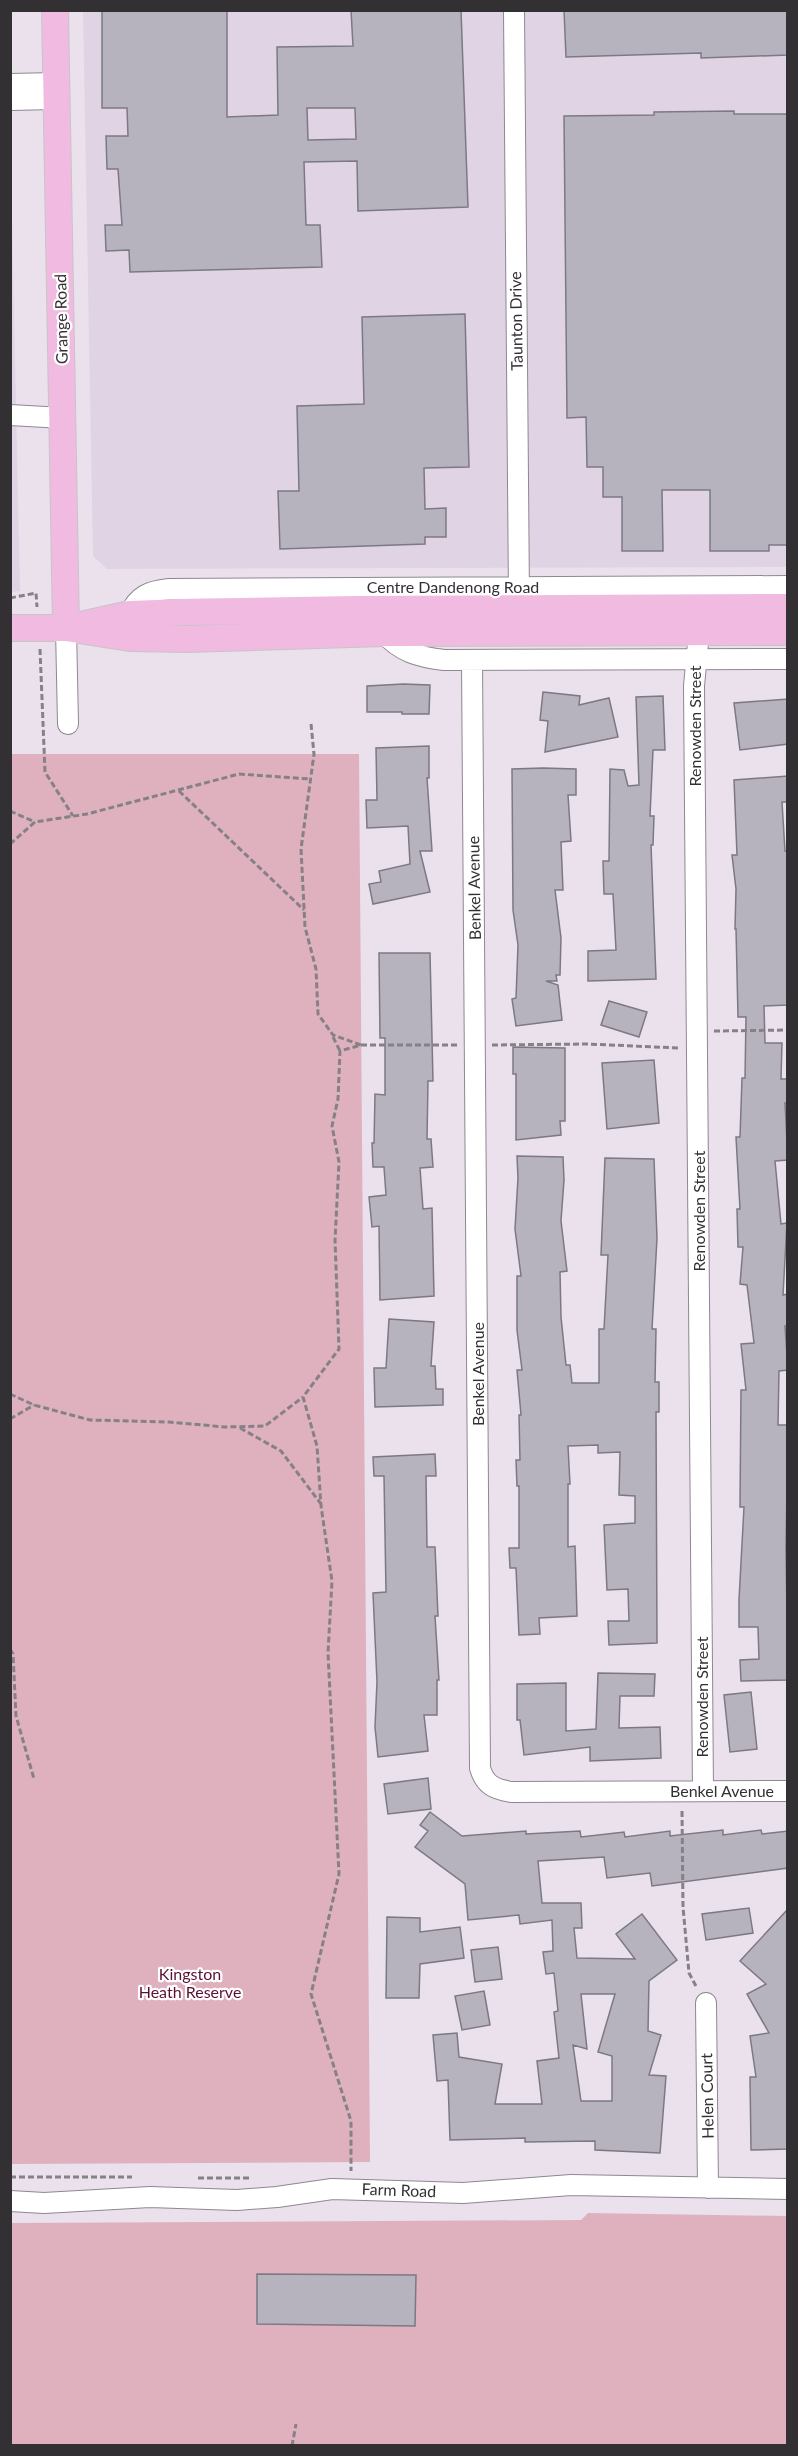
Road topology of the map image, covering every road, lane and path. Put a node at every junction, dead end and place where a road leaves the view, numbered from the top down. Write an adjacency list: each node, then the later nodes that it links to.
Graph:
1 (55, 10): 4 (main road, Grange Road)
2 (514, 10): 11 (street, Taunton Drive)
3 (10, 84): 4 (street)
4 (56, 91): 5 (street); 7 (main road, Grange Road)
5 (10, 100)
6 (10, 415): 7 (street)
7 (63, 418): 14 (main road, Grange Road)
8 (788, 586): 11 (street, Centre Dandenong Road)
9 (10, 598): 13 (path)
10 (788, 608): 11 (main road, Centre Dandenong Road)
11 (519, 609): 14 (main road, Centre Dandenong Road); 15 (main road, Centre Dandenong Road); 17 (main road, Centre Dandenong Road)
12 (10, 628): 13 (main road, Centre Dandenong Road)
13 (38, 628): 14 (main road, Centre Dandenong Road); 26 (path)
14 (66, 628): 17 (main road, Centre Dandenong Road); 21 (street)
15 (699, 632): 16 (main road, Centre Dandenong Road); 20 (street, Renowden Street)
16 (788, 632)
17 (384, 633): 19 (street)
18 (788, 659): 20 (street)
19 (472, 660): 20 (street); 34 (street, Benkel Avenue)
20 (696, 660): 32 (street, Renowden Street)
21 (68, 724)
22 (311, 724): 23 (path)
23 (310, 779): 24 (path); 29 (path)
24 (179, 791): 26 (path); 29 (path)
25 (10, 811): 27 (path)
26 (73, 816): 27 (path)
27 (36, 822): 28 (path)
28 (10, 844)
29 (304, 910): 31 (path)
30 (788, 1030): 32 (path)
31 (333, 1035): 33 (path); 35 (path)
32 (697, 1040): 34 (path); 45 (street, Renowden Street)
33 (361, 1045): 34 (path); 35 (path)
34 (475, 1045): 44 (street, Benkel Avenue)
35 (340, 1051): 37 (path)
36 (10, 1394): 38 (path)
37 (303, 1397): 40 (path); 41 (path)
38 (34, 1406): 39 (path); 40 (path)
39 (10, 1419)
40 (239, 1427): 41 (path)
41 (321, 1506): 48 (path)
42 (10, 1648): 43 (path)
43 (34, 1779)
44 (682, 1791): 45 (street, Benkel Avenue); 47 (path)
45 (703, 1791): 46 (street, Benkel Avenue)
46 (788, 1791)
47 (706, 2004): 49 (street, Helen Court)
48 (351, 2188): 49 (street, Farm Road); 51 (street, Farm Road)
49 (708, 2188): 50 (street, Farm Road)
50 (788, 2189)
51 (10, 2201)
52 (296, 2424): 53 (path)
53 (292, 2445)

